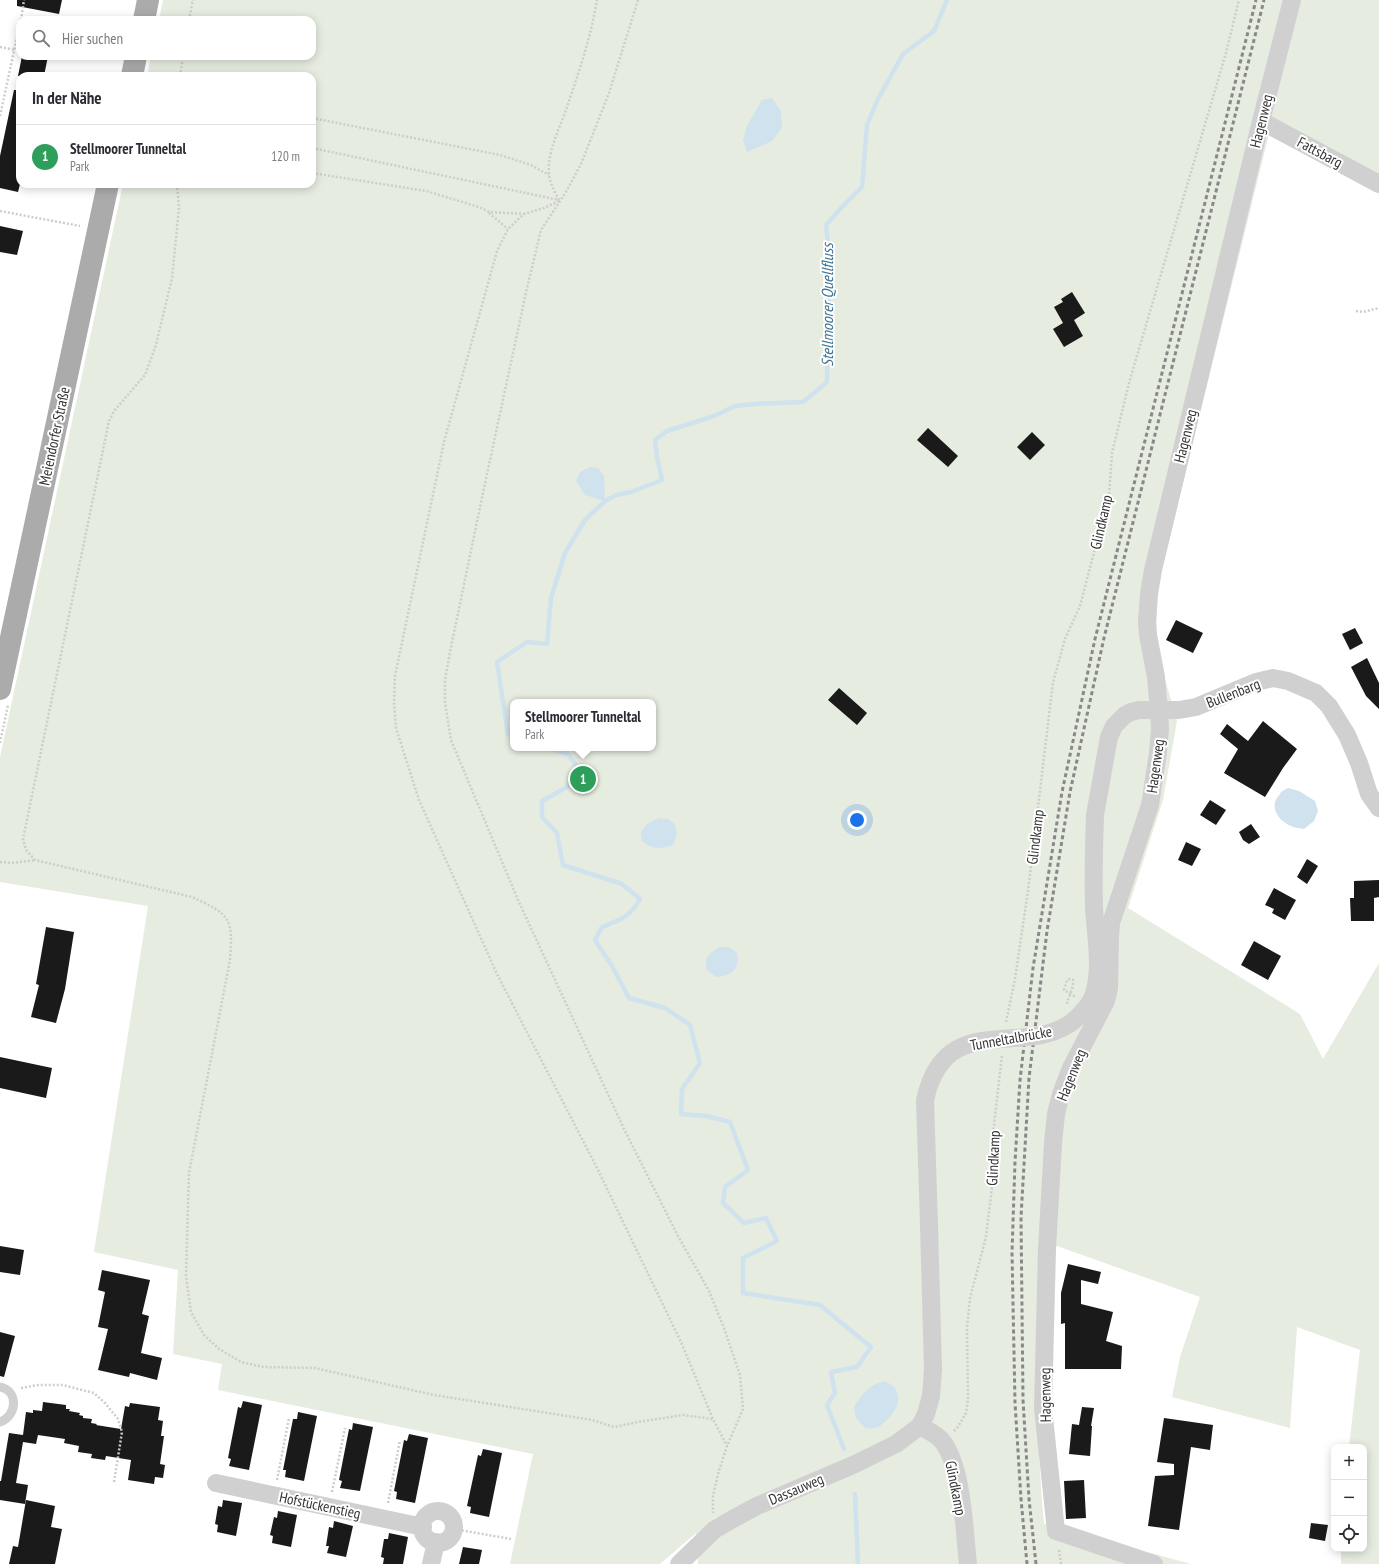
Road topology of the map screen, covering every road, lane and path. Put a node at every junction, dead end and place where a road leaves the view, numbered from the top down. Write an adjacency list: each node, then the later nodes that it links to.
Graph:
1 (24, 0): 8 (path)
2 (148, 0): 9 (main road)
3 (193, 0): 10 (path)
4 (597, 0): 23 (path)
5 (638, 0): 27 (path)
6 (1239, 0): 42 (path, Glindkamp)
7 (1292, 0): 20 (street, Hagenweg)
8 (22, 16)
9 (145, 16)
10 (191, 16)
11 (16, 45): 13 (path)
12 (0, 47): 13 (path)
13 (15, 50): 18 (path)
14 (135, 60): 16 (main road)
15 (182, 60): 17 (path)
16 (133, 72)
17 (181, 72)
18 (0, 116)
19 (316, 119): 23 (path)
20 (1261, 121): 24 (street, Fattsbarg); 36 (street, Hagenweg)
21 (316, 149): 27 (path)
22 (316, 174): 29 (path)
23 (549, 175): 27 (path)
24 (1379, 184)
25 (107, 188): 31 (main road, Meiendorfer Straße)
26 (177, 188): 38 (path)
27 (560, 200): 30 (path); 53 (path)
28 (0, 211): 31 (path)
29 (489, 212): 30 (path); 32 (path)
30 (524, 214): 32 (path)
31 (99, 229): 35 (main road, Meiendorfer Straße)
32 (508, 229): 47 (path)
33 (1379, 308): 34 (path)
34 (1356, 311)
35 (0, 689)
36 (1159, 710): 37 (street, Bullenbarg); 49 (street, Tunneltalbrücke, bridge); 67 (street, Hagenweg)
37 (1379, 808)
38 (35, 860): 39 (path); 47 (path)
39 (0, 862)
40 (1071, 990): 41 (path)
41 (1074, 996)
42 (1005, 1029)
43 (1003, 1052): 52 (path, Glindkamp)
44 (0, 1387): 45 (lane)
45 (10, 1392): 48 (lane); 54 (path)
46 (289, 1418): 56 (path)
47 (713, 1419): 53 (path)
48 (0, 1422)
49 (920, 1426): 52 (street, Glindkamp); 61 (street, Dassauweg)
50 (345, 1428): 57 (path)
51 (400, 1440): 58 (path)
52 (942, 1440): 66 (street, Glindkamp)
53 (726, 1446): 61 (path)
54 (114, 1482)
55 (216, 1483): 56 (street, Hofstückenstieg)
56 (274, 1495): 57 (street, Hofstückenstieg)
57 (329, 1507): 58 (street, Hofstückenstieg)
58 (385, 1519): 59 (street, Hofstückenstieg)
59 (423, 1527): 60 (street); 63 (street)
60 (454, 1529): 62 (path); 63 (street)
61 (714, 1530): 65 (street, Dassauweg)
62 (511, 1539)
63 (436, 1542): 64 (street)
64 (431, 1564)
65 (679, 1564)
66 (968, 1564)
67 (1154, 1564)

